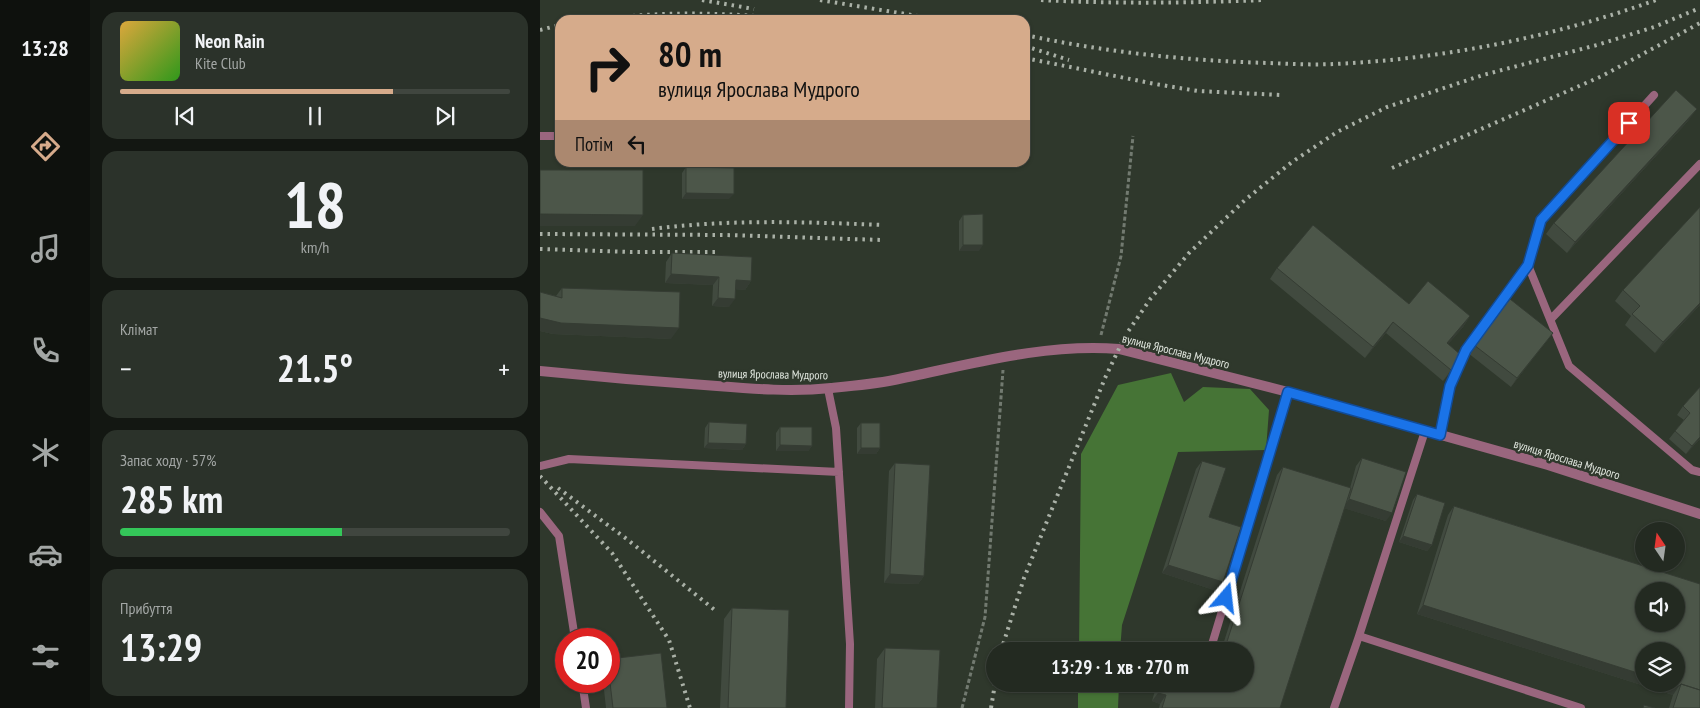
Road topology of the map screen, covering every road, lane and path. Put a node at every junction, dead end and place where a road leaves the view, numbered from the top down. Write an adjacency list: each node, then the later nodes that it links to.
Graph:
1 (1654, 96): 6 (lane)
2 (540, 136): 3 (lane)
3 (555, 136)
4 (1133, 136): 8 (path)
5 (1700, 164): 7 (lane)
6 (1528, 265): 7 (lane); 14 (lane)
7 (1551, 319): 17 (lane)
8 (1098, 347): 9 (street, вулиця Ярослава Мудрого); 12 (street, вулиця Ярослава Мудрого)
9 (1004, 357): 11 (street, вулиця Ярослава Мудрого); 26 (path)
10 (540, 371): 11 (street, вулиця Ярослава Мудрого)
11 (828, 389): 16 (lane)
12 (1288, 392): 13 (street, вулиця Ярослава Мудрого); 22 (lane)
13 (1425, 431): 14 (street, вулиця Ярослава Мудрого); 21 (lane)
14 (1440, 435): 19 (street, вулиця Ярослава Мудрого)
15 (540, 466): 16 (lane)
16 (839, 472): 25 (lane)
17 (1700, 472)
18 (540, 512): 20 (lane)
19 (1700, 514)
20 (573, 628)
21 (1359, 636): 27 (lane); 28 (lane)
22 (1213, 642)
23 (584, 693): 24 (lane)
24 (586, 708)
25 (849, 708)
26 (962, 708)
27 (1334, 708)
28 (1581, 708)

